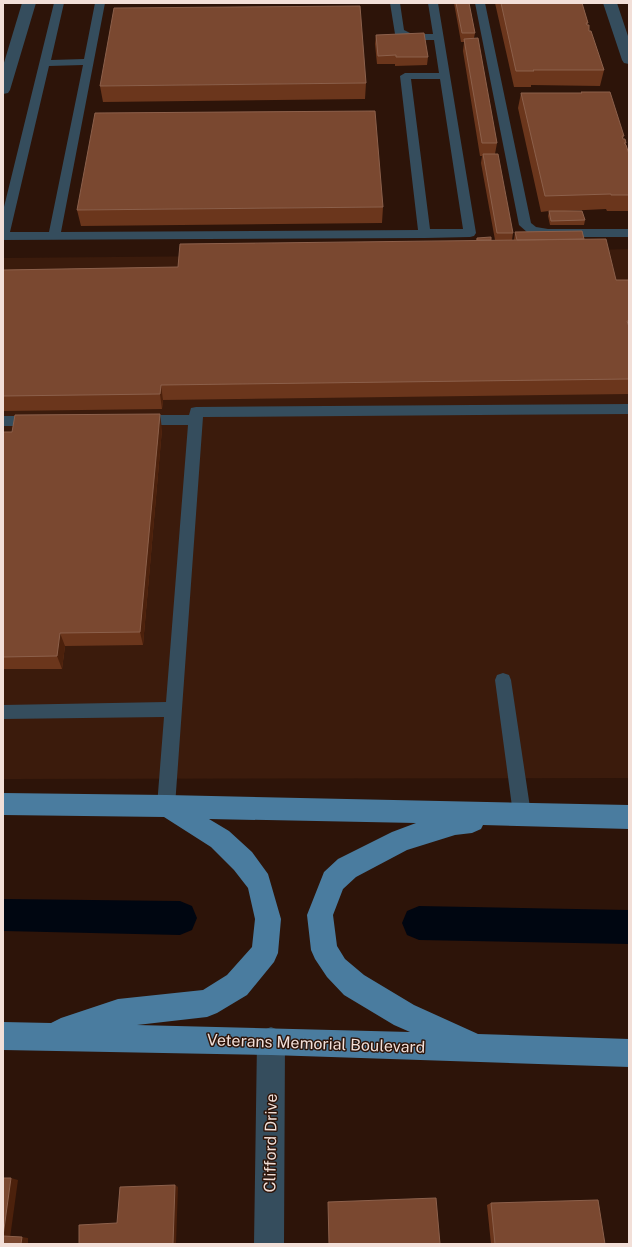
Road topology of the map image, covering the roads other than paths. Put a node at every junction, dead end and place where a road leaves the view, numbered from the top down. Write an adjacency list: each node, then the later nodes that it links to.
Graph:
1 (29, 3): 13 (street)
2 (58, 3): 11 (lane)
3 (100, 3): 10 (lane)
4 (395, 3): 8 (lane)
5 (433, 3): 8 (lane)
6 (480, 3): 14 (lane)
7 (610, 3): 9 (street)
8 (439, 37): 12 (lane)
9 (629, 60)
10 (88, 62): 11 (lane); 17 (lane)
11 (44, 63): 16 (lane)
12 (445, 76): 15 (lane); 15 (lane)
13 (3, 90)
14 (629, 233)
15 (425, 234): 17 (lane)
16 (3, 236): 17 (lane)
17 (54, 236)
18 (629, 409): 20 (lane)
19 (126, 420): 20 (lane)
20 (196, 420): 24 (lane)
21 (3, 421): 22 (lane)
22 (49, 421)
23 (503, 680): 28 (lane)
24 (174, 709): 25 (lane); 27 (lane)
25 (3, 712)
26 (3, 804): 27 (main road)
27 (166, 806): 28 (main road); 31 (main road)
28 (522, 814): 29 (main road); 33 (main road)
29 (629, 817)
30 (3, 1036): 31 (main road, Veterans Memorial Boulevard)
31 (46, 1037): 32 (main road, Veterans Memorial Boulevard)
32 (271, 1041): 33 (main road, Veterans Memorial Boulevard); 35 (street, Clifford Drive)
33 (479, 1048): 34 (main road, Veterans Memorial Boulevard)
34 (629, 1053)
35 (269, 1244)

